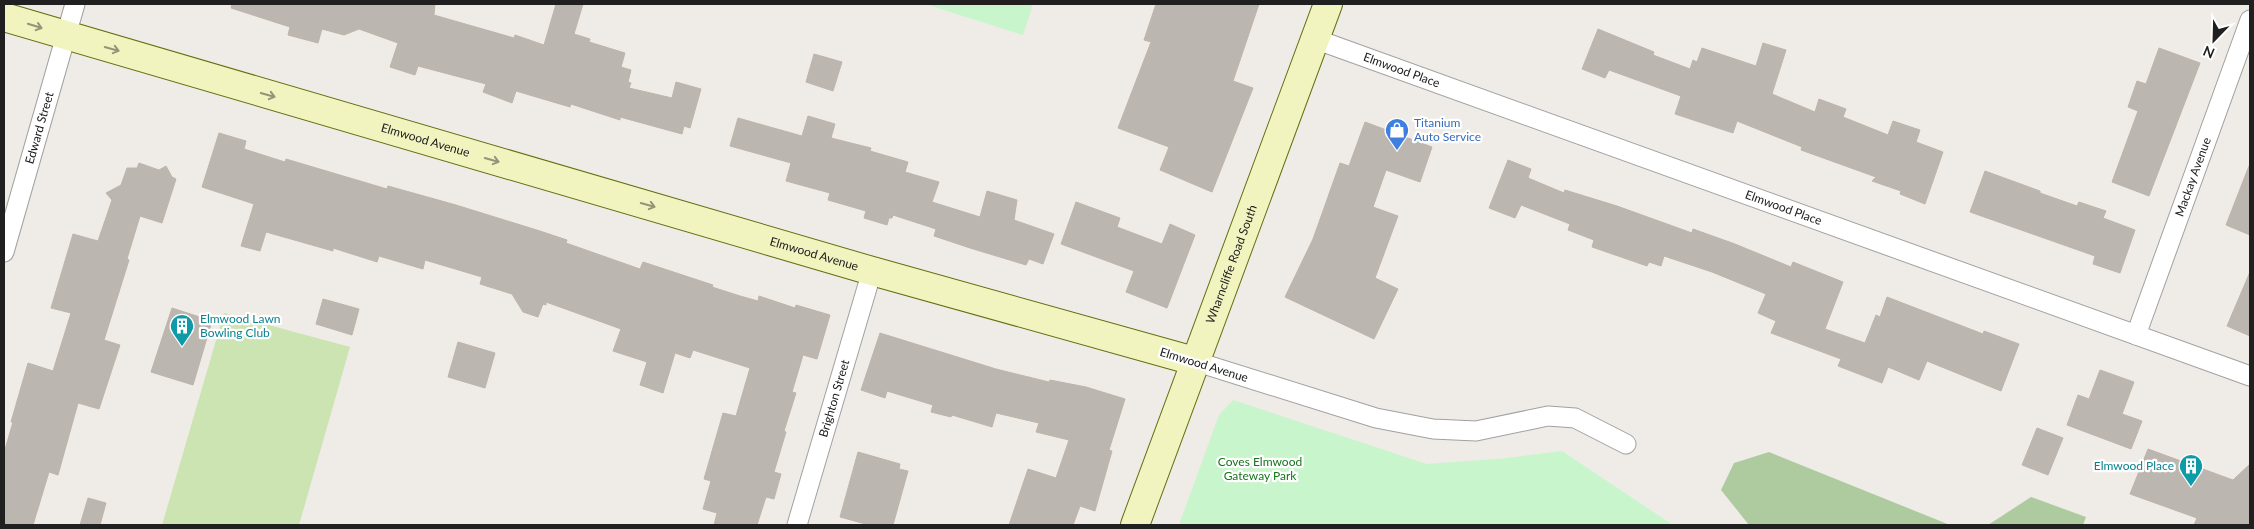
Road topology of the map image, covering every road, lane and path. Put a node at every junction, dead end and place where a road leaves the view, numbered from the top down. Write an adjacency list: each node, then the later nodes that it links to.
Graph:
1 (75, 4): 5 (street, Edward Street)
2 (1328, 4): 6 (street, Wharncliffe Road South)
3 (4, 17): 5 (street, Elmwood Avenue, one-way to 5)
4 (2250, 20): 9 (street, Mackay Avenue)
5 (66, 36): 7 (street, Edward Street); 8 (street, Elmwood Avenue, one-way to 8)
6 (1315, 39): 9 (street, Elmwood Place); 10 (street, Wharncliffe Road South)
7 (4, 252)
8 (872, 271): 10 (street, Elmwood Avenue); 13 (street, Brighton Street)
9 (2136, 335): 11 (street, Elmwood Place)
10 (1194, 361): 12 (street, Elmwood Avenue); 14 (street, Wharncliffe Road South)
11 (2250, 376)
12 (1626, 444)
13 (797, 525)
14 (1135, 525)

